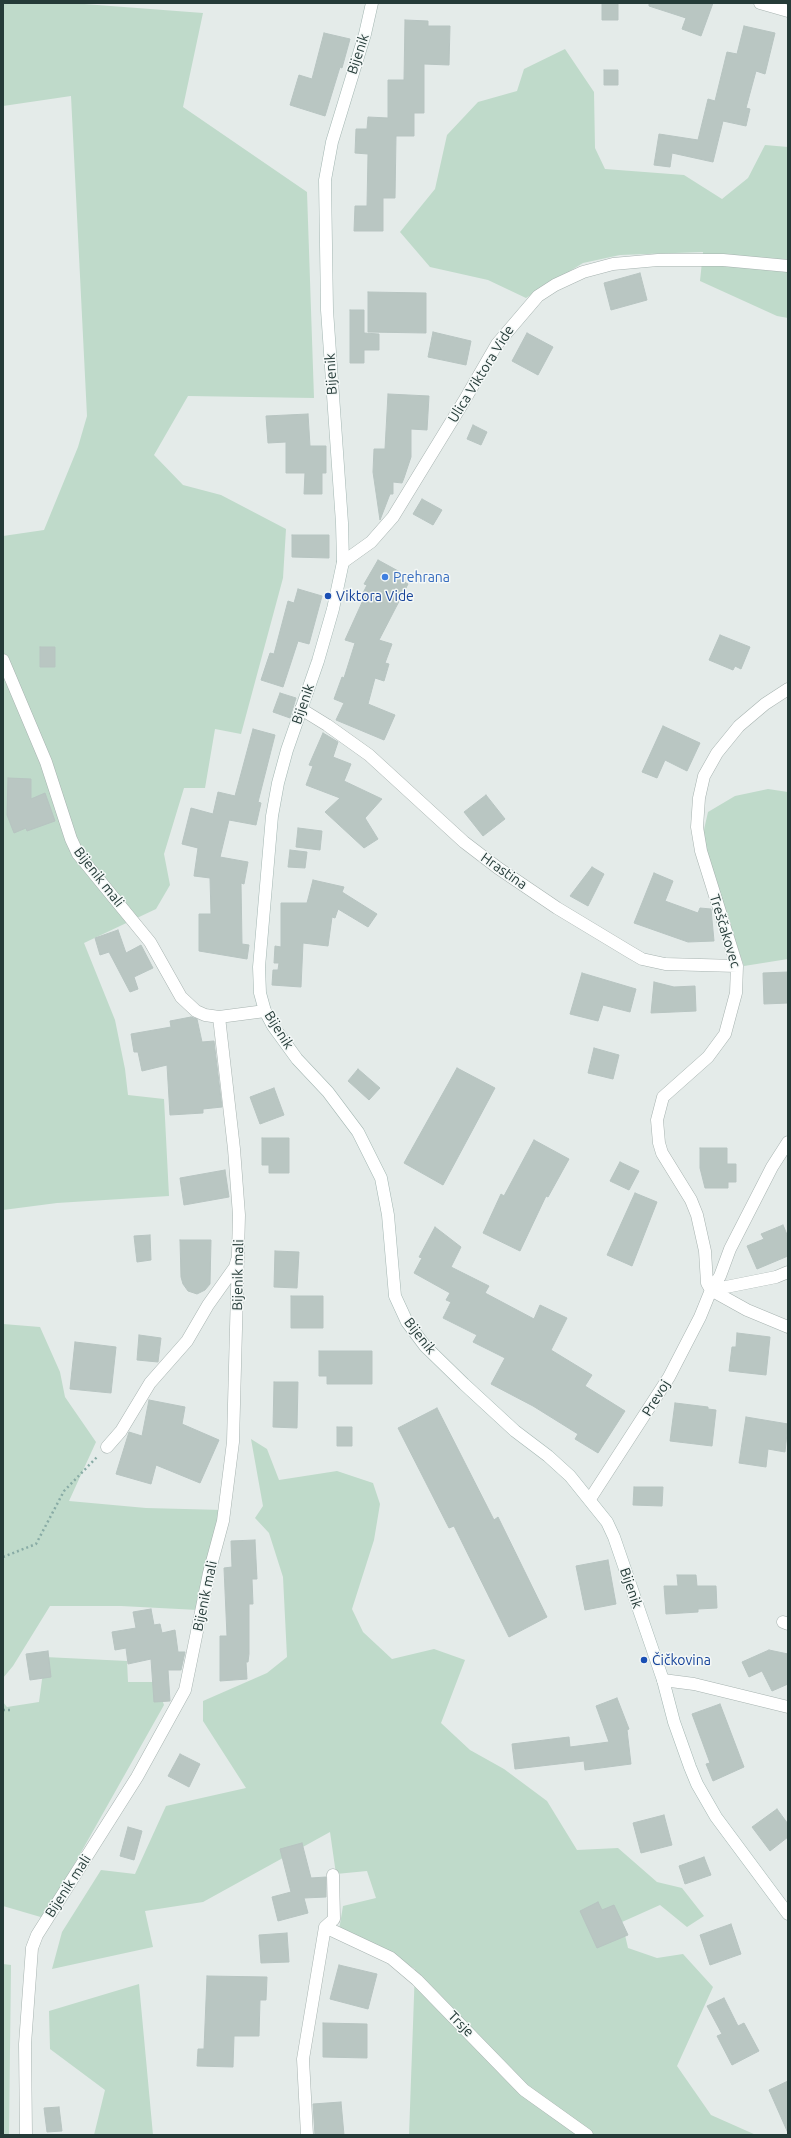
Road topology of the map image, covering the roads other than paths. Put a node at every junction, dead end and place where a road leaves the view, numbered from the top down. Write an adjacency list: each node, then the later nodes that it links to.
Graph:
1 (372, 3): 5 (street, Bijenik)
2 (760, 3): 3 (street)
3 (788, 11)
4 (788, 266): 5 (street, Ulica Viktora Vide)
5 (343, 562): 8 (street, Bijenik)
6 (3, 660): 11 (street, Bijenik mali)
7 (788, 689): 9 (street, Treščakovec)
8 (302, 709): 9 (street, Hrastina); 10 (street, Bijenik)
9 (737, 966): 15 (street, Treščakovec)
10 (265, 1011): 11 (street, Bijenik mali); 18 (street, Bijenik)
11 (219, 1017): 13 (street, Bijenik mali)
12 (788, 1142): 15 (street, Prevoj)
13 (238, 1255): 17 (street); 24 (street, Bijenik mali)
14 (788, 1272): 15 (street)
15 (711, 1290): 16 (street); 18 (street, Prevoj)
16 (788, 1327)
17 (107, 1447)
18 (590, 1499): 19 (street, Bijenik)
19 (663, 1680): 20 (street); 22 (street, Bijenik)
20 (788, 1707)
21 (333, 1875): 23 (street)
22 (788, 1914)
23 (325, 1927): 25 (street); 26 (street, Trsje)
24 (26, 2135)
25 (307, 2135)
26 (587, 2135)

